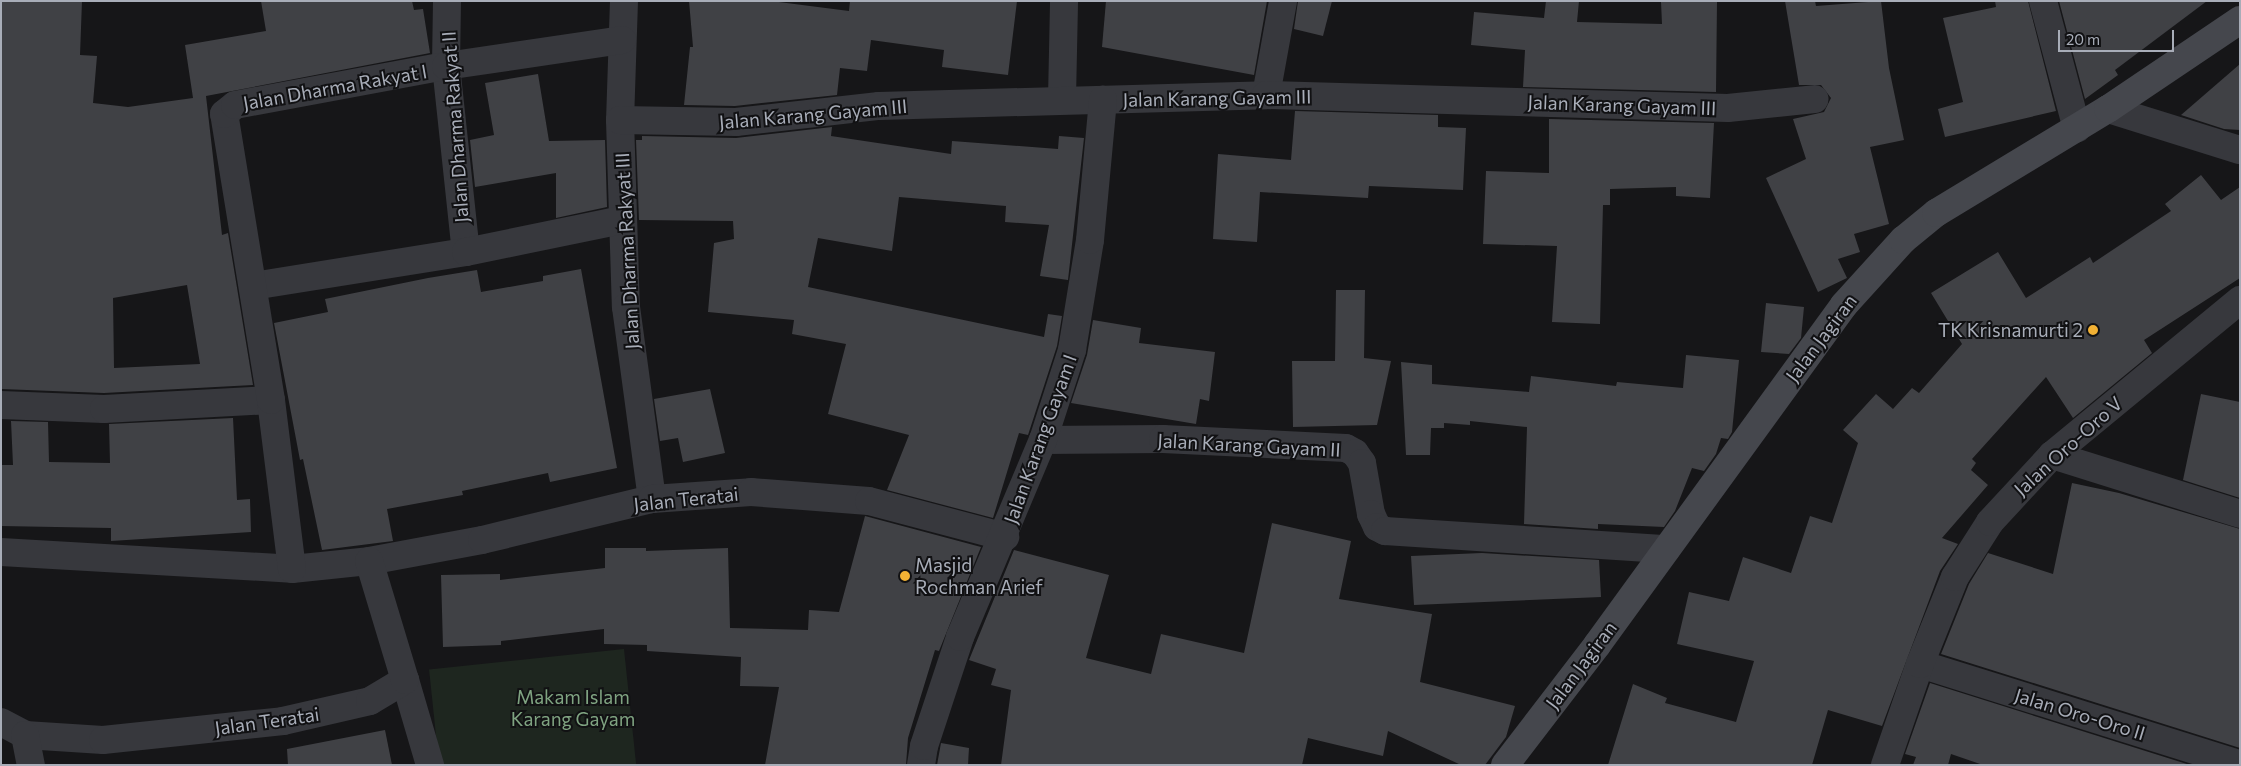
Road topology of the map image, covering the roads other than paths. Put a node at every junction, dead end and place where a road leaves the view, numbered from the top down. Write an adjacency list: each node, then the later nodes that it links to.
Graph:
1 (447, 1): 8 (street, Jalan Dharma Rakyat II)
2 (624, 1): 7 (street, Jalan Dharma Rakyat III)
3 (1064, 1): 10 (street)
4 (1282, 1): 9 (street)
5 (2043, 1): 15 (street)
6 (2240, 20): 13 (street, Jalan Jagiran)
7 (622, 40): 8 (street, Jalan Dharma Rakyat I); 14 (street, Jalan Dharma Rakyat III)
8 (446, 66): 18 (street, Jalan Dharma Rakyat II); 19 (street, Jalan Dharma Rakyat I)
9 (1266, 95): 11 (street, Jalan Karang Gayam III); 12 (street, Jalan Karang Gayam III)
10 (1062, 99): 12 (street, Jalan Karang Gayam III); 14 (street, Jalan Karang Gayam III)
11 (1815, 99)
12 (1103, 100): 23 (street, Jalan Karang Gayam I)
13 (2108, 109): 15 (street, Jalan Jagiran); 16 (street)
14 (620, 120): 17 (street, Jalan Dharma Rakyat III)
15 (2077, 128): 28 (street, Jalan Jagiran)
16 (2240, 150)
17 (622, 220): 18 (street); 25 (street, Jalan Dharma Rakyat III)
18 (466, 252): 19 (street)
19 (253, 286): 21 (street, Jalan Dharma Rakyat I)
20 (2240, 300): 24 (street, Jalan Oro-Oro V)
21 (271, 400): 22 (street); 31 (street, Jalan Dharma Rakyat I)
22 (1, 405)
23 (1043, 440): 27 (street, Jalan Karang Gayam I); 28 (street, Jalan Karang Gayam II)
24 (2052, 455): 26 (street); 32 (street, Jalan Oro-Oro V)
25 (652, 499): 27 (street, Jalan Teratai); 30 (street, Jalan Teratai)
26 (2240, 514)
27 (1005, 537): 39 (street, Jalan Karang Gayam I)
28 (1666, 549): 40 (street, Jalan Jagiran)
29 (1, 552): 31 (street, Jalan Teratai)
30 (369, 561): 31 (street, Jalan Teratai); 33 (street)
31 (292, 569)
32 (1920, 664): 36 (street, Jalan Oro-Oro II); 41 (street, Jalan Oro-Oro V)
33 (405, 680): 35 (street, Jalan Teratai); 38 (street)
34 (1, 722): 35 (street, Jalan Teratai)
35 (25, 735): 37 (street)
36 (2240, 764)
37 (31, 765)
38 (430, 765)
39 (921, 765)
40 (1505, 765)
41 (1885, 765)

